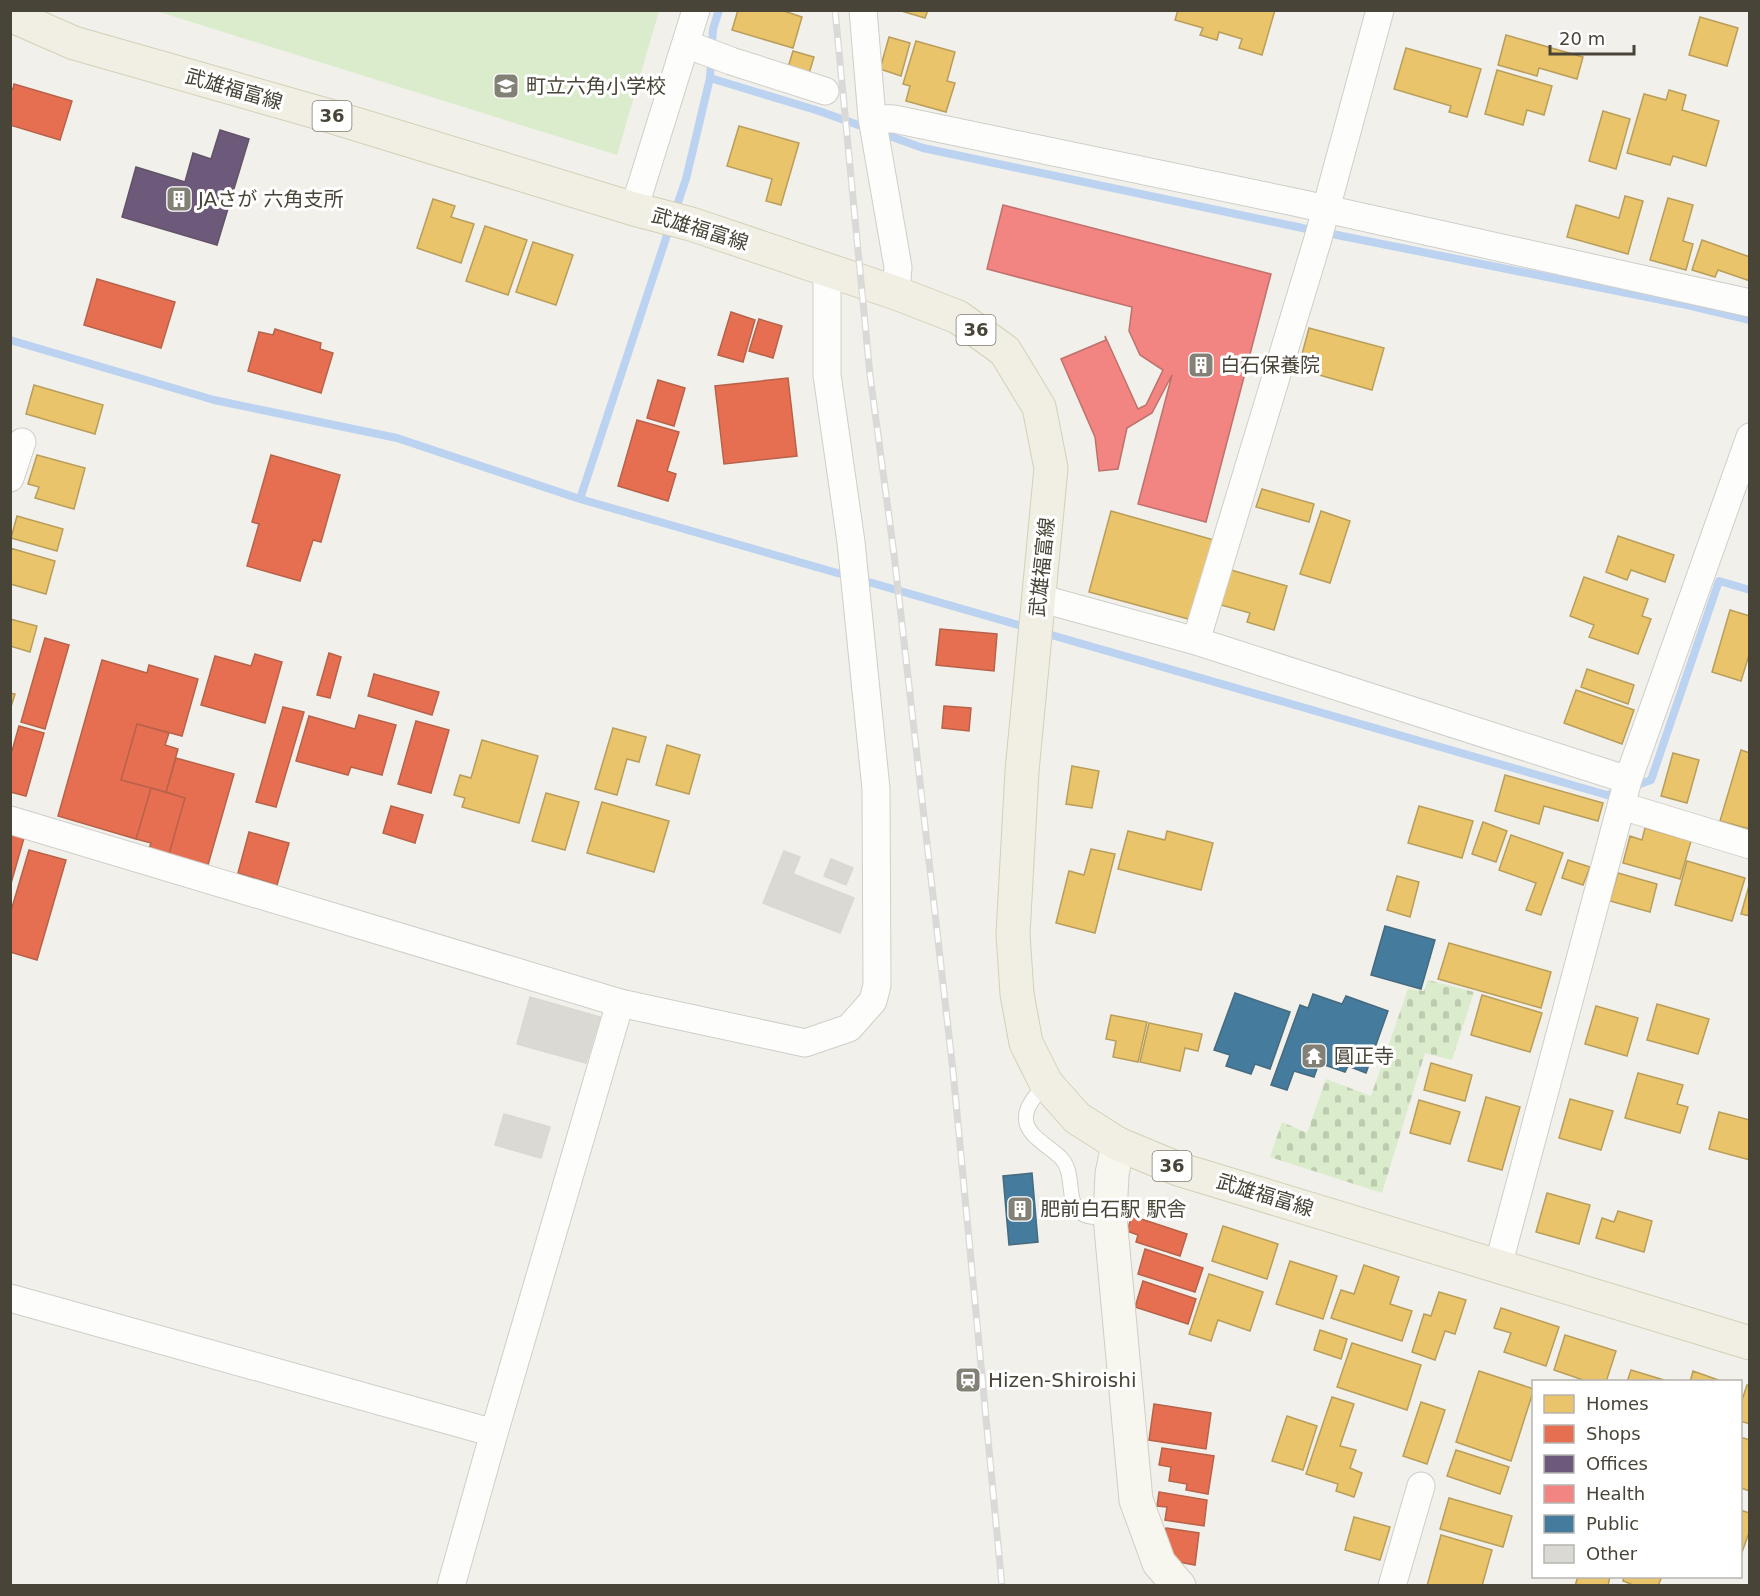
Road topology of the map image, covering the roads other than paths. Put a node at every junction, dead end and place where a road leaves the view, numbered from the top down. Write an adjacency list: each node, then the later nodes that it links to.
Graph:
1 (696, 10): 5 (street)
2 (863, 10): 7 (street)
3 (1380, 10): 9 (street)
4 (10, 15): 8 (main road, 武雄福富線 / 36)
5 (691, 46): 6 (street); 8 (street)
6 (825, 91)
7 (874, 130): 9 (street); 11 (street)
8 (645, 212): 10 (main road, 武雄福富線 / 36)
9 (1318, 216): 12 (street); 17 (street)
10 (827, 270): 11 (main road, 武雄福富線 / 36); 21 (street)
11 (896, 293): 16 (main road, 武雄福富線 / 36)
12 (1749, 303)
13 (1749, 437): 18 (street)
14 (22, 442): 15 (street)
15 (10, 478)
16 (1037, 616): 17 (street); 22 (main road, 武雄福富線 / 36)
17 (1196, 641): 18 (street)
18 (1625, 792): 20 (street); 25 (street)
19 (10, 820): 21 (street)
20 (1749, 845)
21 (620, 1003): 28 (street)
22 (1046, 1083): 23 (main road, 武雄福富線 / 36); 24 (lane)
23 (1118, 1144): 24 (main road); 25 (main road, 武雄福富線 / 36)
24 (1110, 1217): 31 (main road)
25 (1498, 1266): 27 (main road, 武雄福富線 / 36)
26 (10, 1298): 28 (street)
27 (1749, 1343)
28 (494, 1433): 30 (street)
29 (1421, 1486): 32 (street)
30 (451, 1586)
31 (1179, 1586)
32 (1392, 1586)

